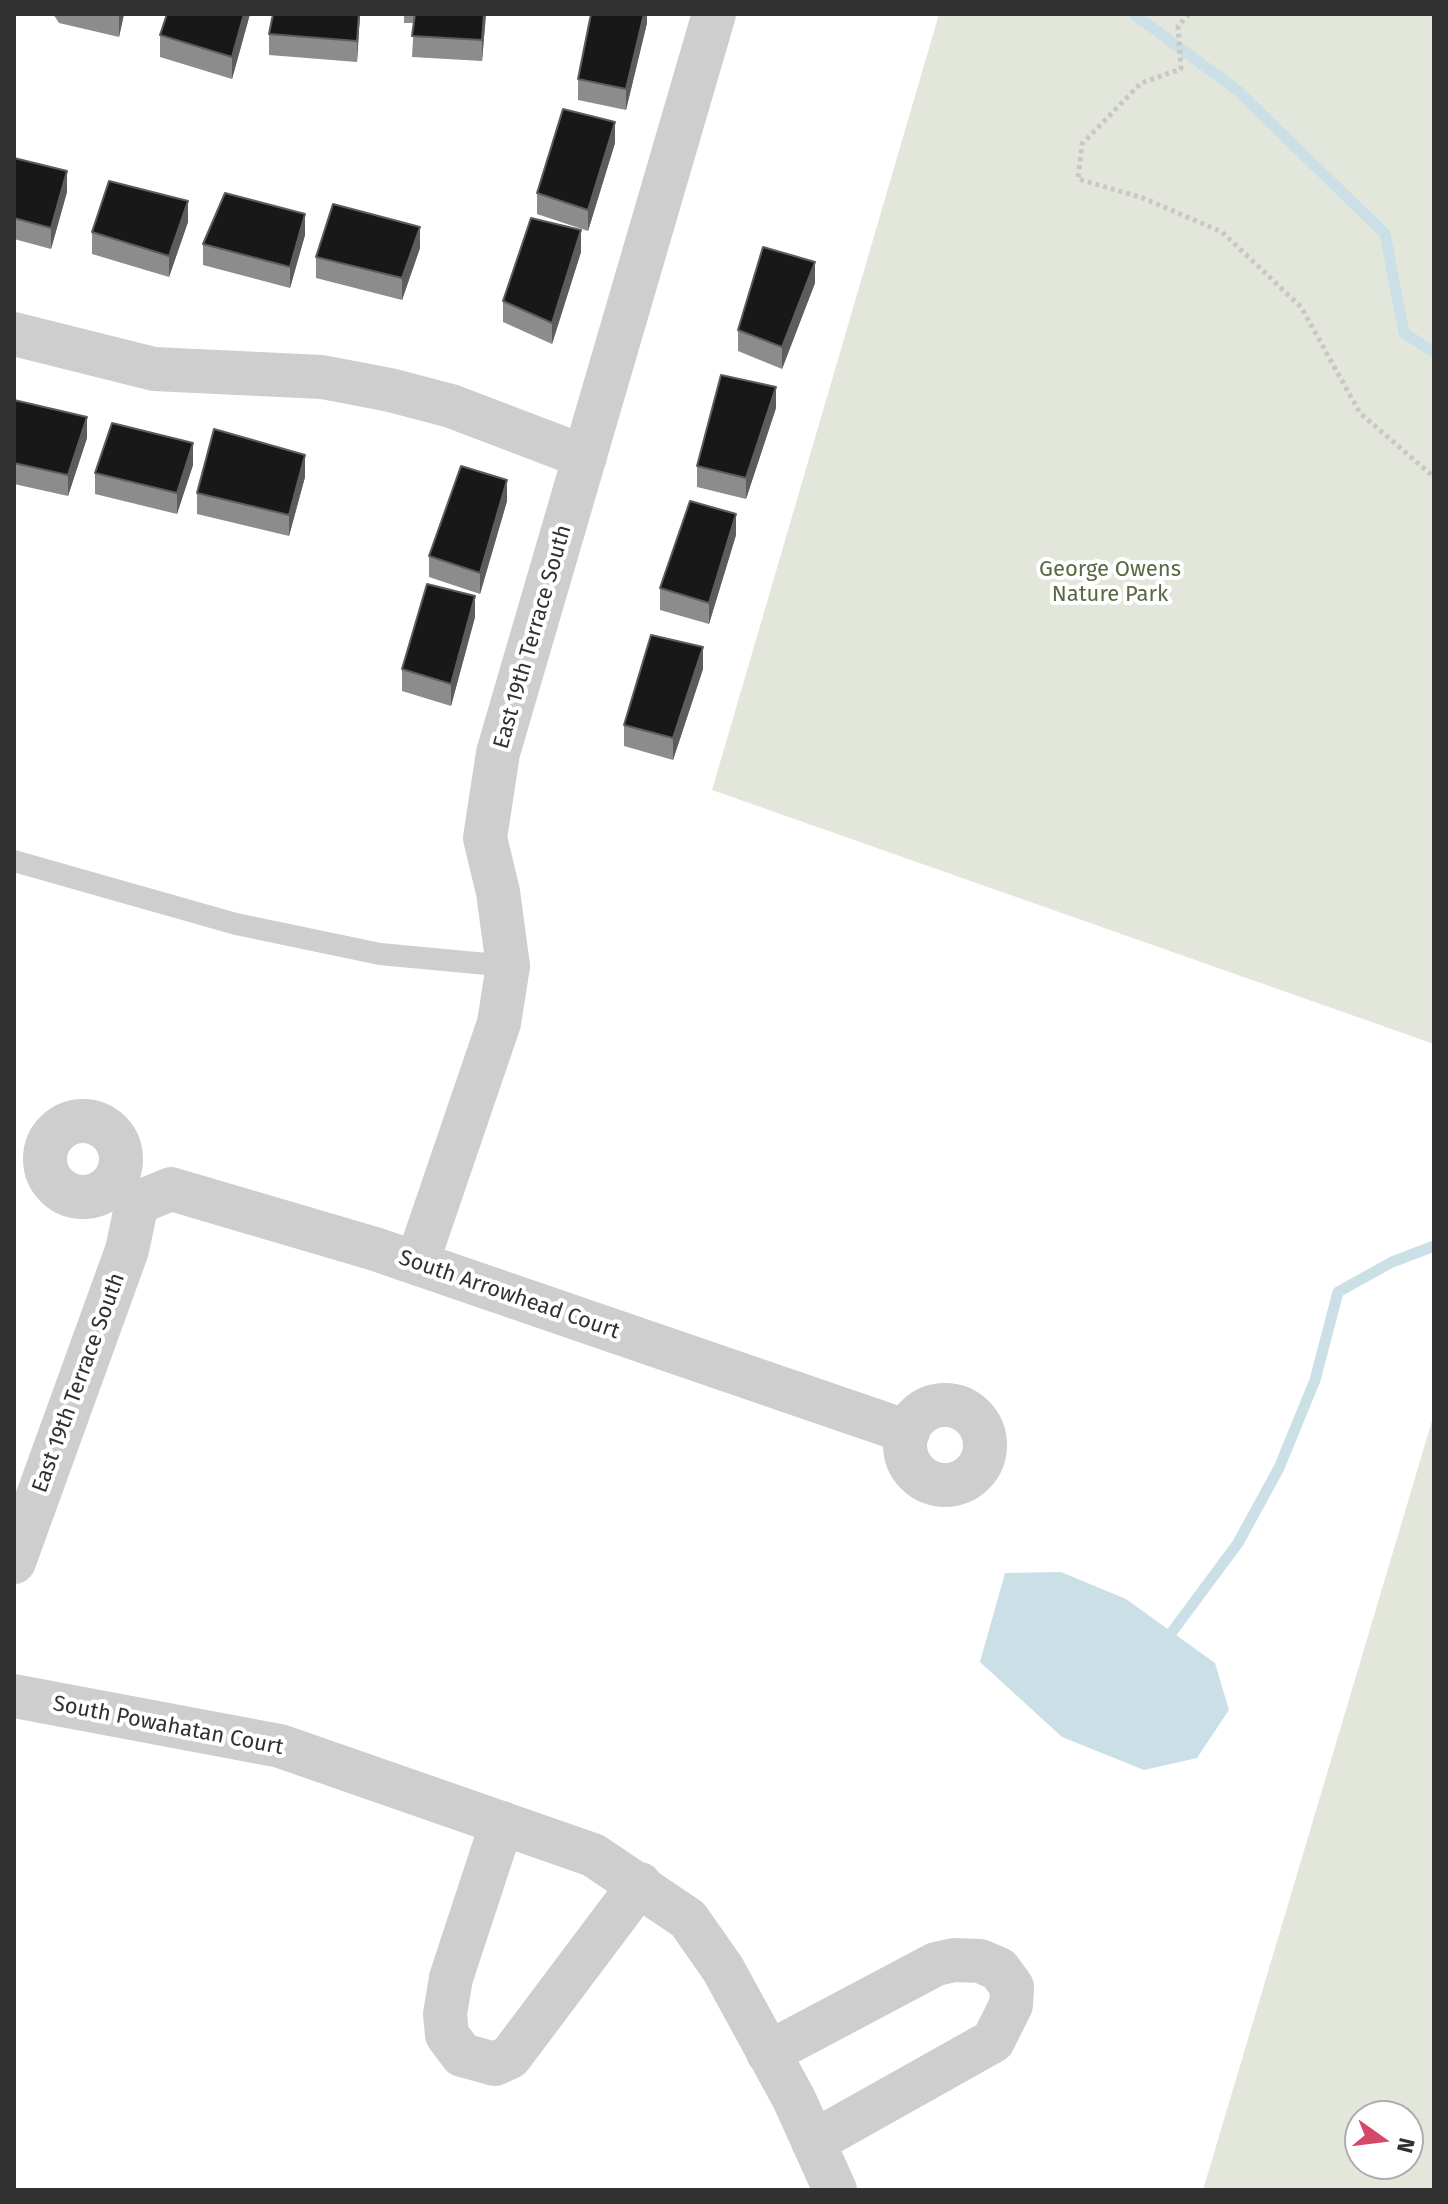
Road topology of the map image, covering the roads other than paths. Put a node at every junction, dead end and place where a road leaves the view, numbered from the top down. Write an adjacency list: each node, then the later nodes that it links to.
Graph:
1 (714, 14): 3 (street, East 19th Terrace South)
2 (14, 334): 3 (street)
3 (585, 457): 5 (street, East 19th Terrace South)
4 (14, 861): 5 (lane)
5 (508, 966): 7 (street, East 19th Terrace South)
6 (125, 1193): 7 (street, South Arrowhead Court); 9 (street, East 19th Terrace South)
7 (417, 1263): 8 (street, South Arrowhead Court)
8 (908, 1432)
9 (14, 1562)
10 (18, 1708): 11 (street, South Powahatan Court)
11 (502, 1823): 12 (street, South Powahatan Court); 12 (street)
12 (640, 1884): 13 (street, South Powahatan Court)
13 (768, 2053): 14 (street, South Powahatan Court); 14 (street)
14 (813, 2142): 15 (street, South Powahatan Court)
15 (835, 2190)

